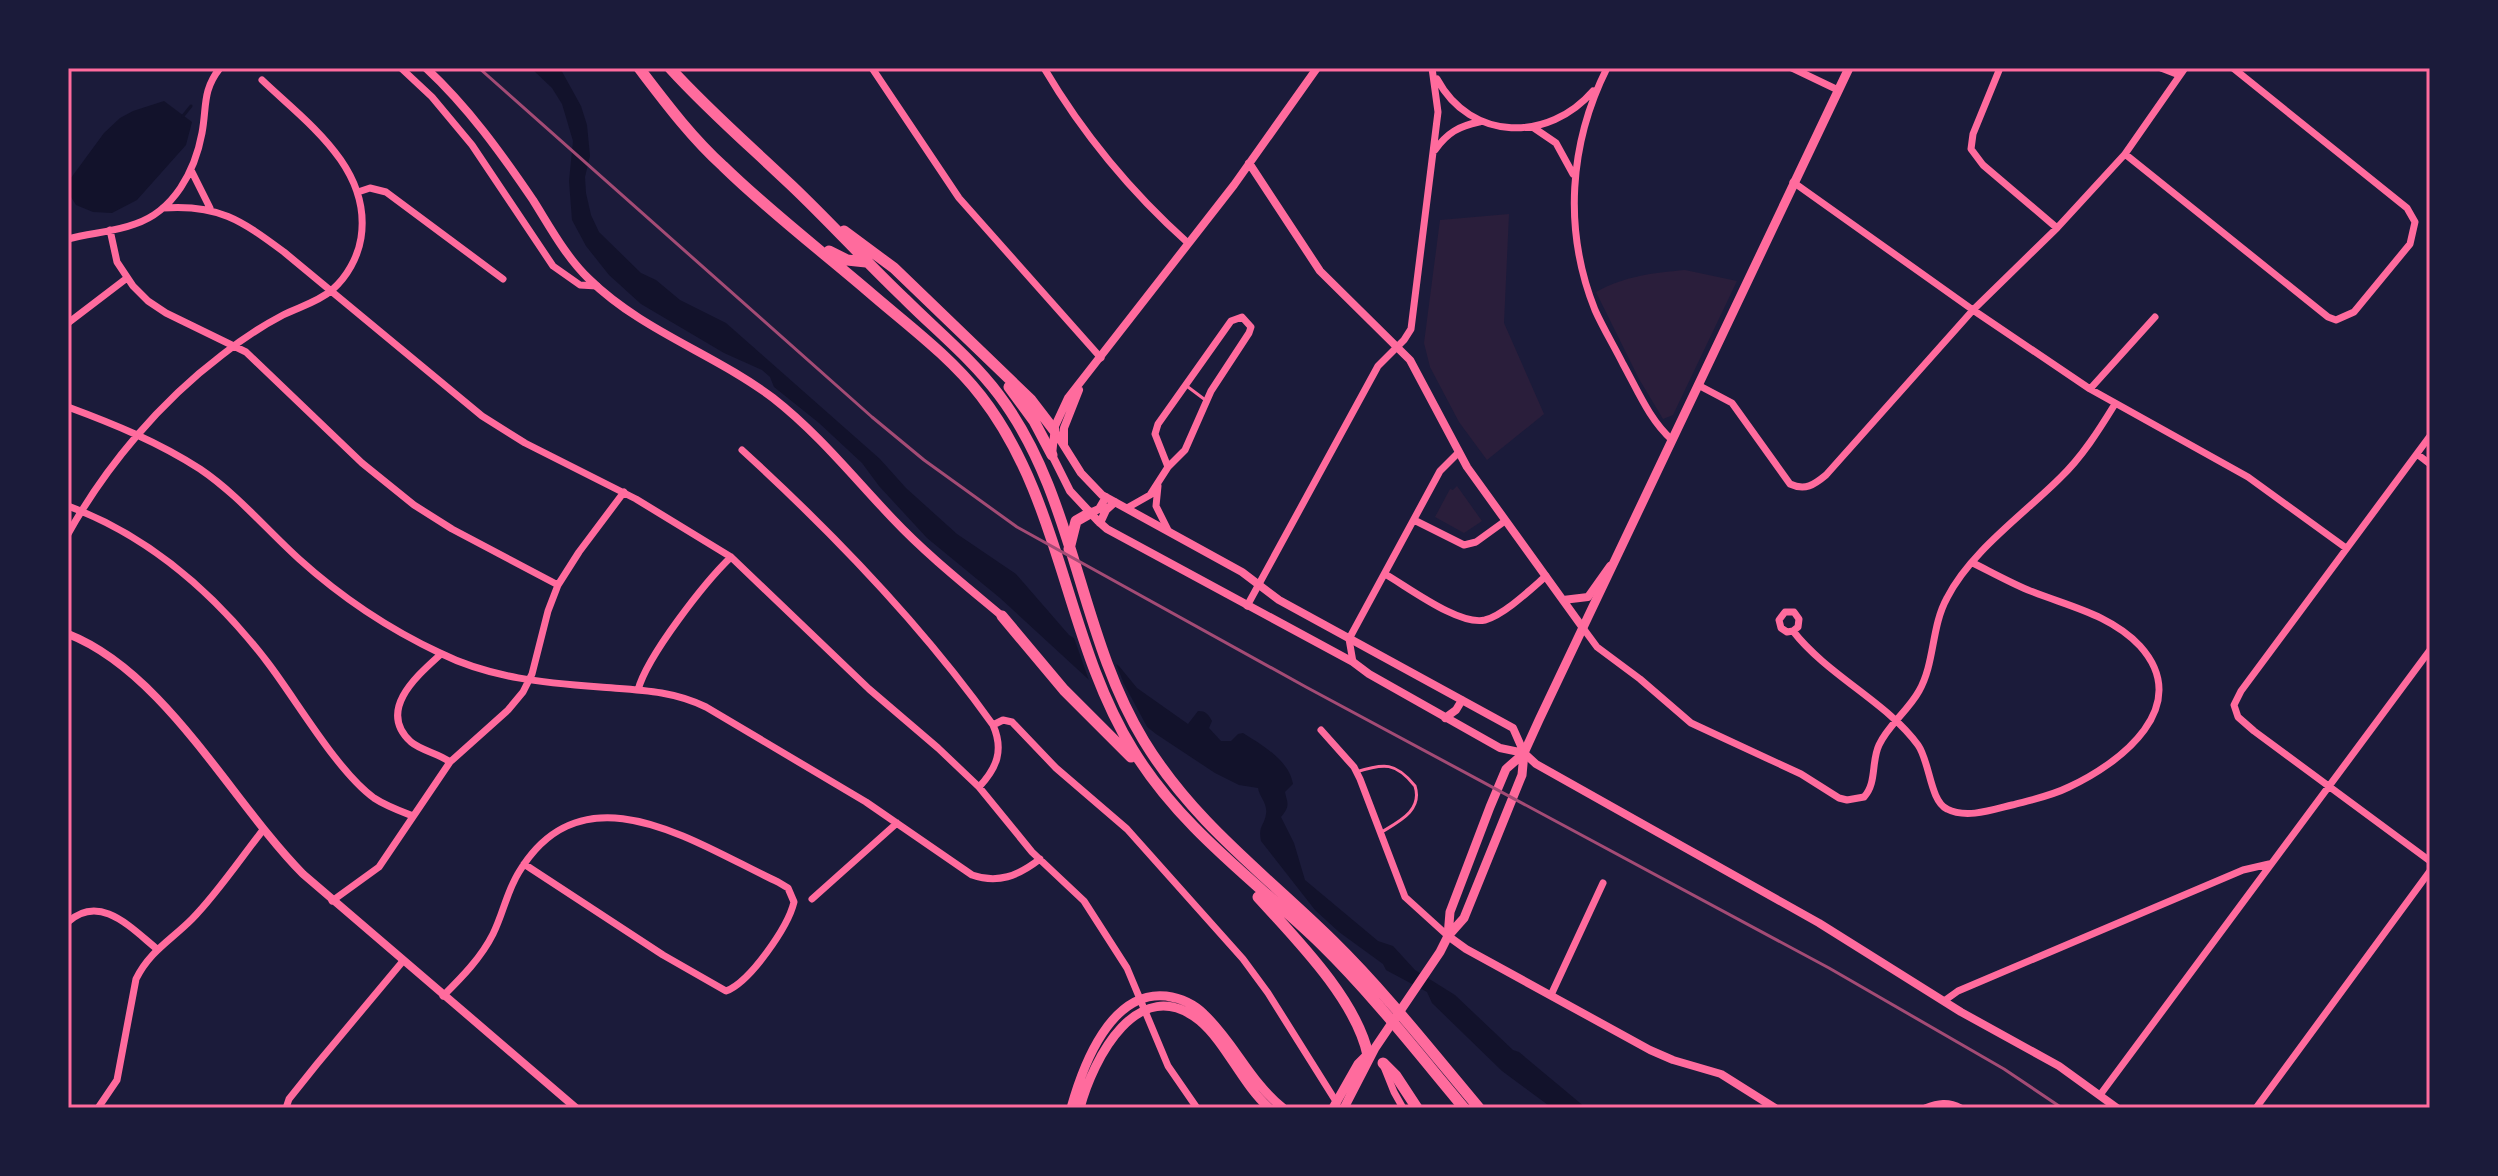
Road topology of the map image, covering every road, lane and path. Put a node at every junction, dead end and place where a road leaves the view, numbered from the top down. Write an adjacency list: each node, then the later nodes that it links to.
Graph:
1 (220, 68): 25 (street)
2 (401, 68): 41 (street)
3 (426, 68): 41 (street)
4 (639, 68): 35 (highway)
5 (670, 68): 31 (highway)
6 (872, 68): 48 (street)
7 (1044, 68): 36 (street)
8 (1317, 68): 24 (street)
9 (1607, 68): 18 (street)
10 (1792, 68): 19 (street)
11 (1849, 68): 19 (main road)
12 (2000, 68): 32 (street)
13 (2161, 68): 16 (street)
14 (2233, 68): 23 (street)
15 (1433, 71): 20 (street); 22 (street)
16 (2182, 72): 23 (street)
17 (262, 80): 28 (street)
18 (1599, 84): 21 (street); 26 (street)
19 (1838, 90): 27 (main road)
20 (1479, 122): 21 (street); 22 (street)
21 (1534, 128): 26 (street)
22 (1434, 152): 47 (street)
23 (2125, 154): 32 (street)
24 (1249, 163): 36 (street); 47 (street)
25 (191, 170): 29 (street); 30 (street)
26 (1575, 177): 60 (street)
27 (1793, 182): 43 (street); 51 (main road)
28 (358, 192): 39 (street); 42 (street)
29 (163, 208): 30 (street); 33 (street)
30 (210, 208): 42 (street)
31 (829, 221): 37 (highway); 40 (highway)
32 (2057, 228): 43 (street)
33 (110, 230): 34 (street); 38 (street)
34 (68, 239)
35 (811, 242): 37 (highway); 111 (highway)
36 (1188, 243): 48 (street)
37 (866, 262): 40 (highway); 81 (highway)
38 (127, 278): 45 (street); 46 (street)
39 (503, 279)
40 (905, 281): 49 (highway)
41 (597, 286): 92 (street)
42 (332, 290): 46 (street); 69 (street)
43 (1973, 310): 51 (street); 53 (street)
44 (2155, 317): 53 (street)
45 (68, 323)
46 (234, 346): 58 (street); 89 (street)
47 (1398, 346): 63 (street); 88 (street)
48 (1101, 358): 50 (street)
49 (997, 370): 57 (highway); 65 (highway)
50 (1083, 381): 57 (street); 61 (street)
51 (1698, 385): 60 (main road)
52 (1187, 386): 54 (lane); 54 (street); 67 (street)
53 (2090, 389): 55 (street)
54 (1207, 402): 67 (street)
55 (2115, 404): 82 (street); 84 (street)
56 (68, 407): 58 (street)
57 (1054, 430): 61 (street); 65 (street)
58 (139, 434): 74 (street); 100 (street)
59 (2430, 436): 64 (street)
60 (1672, 440): 85 (main road)
61 (1064, 446): 70 (street)
62 (742, 450): 107 (street)
63 (1458, 453): 76 (street); 77 (street)
64 (2417, 454): 66 (street); 82 (street)
65 (1052, 455): 75 (street)
66 (2430, 464)
67 (1168, 467): 68 (street)
68 (1158, 484): 73 (street); 79 (street)
69 (624, 492): 83 (street); 89 (street)
70 (1106, 497): 71 (street); 75 (street)
71 (1115, 502): 73 (street); 78 (street)
72 (68, 506): 74 (street)
73 (1127, 508): 79 (street)
74 (81, 511): 80 (street); 115 (street)
75 (1090, 513): 78 (street); 81 (highway)
76 (1414, 520): 77 (street); 86 (street)
77 (1505, 521): 87 (street)
78 (1100, 523): 91 (street)
79 (1169, 531): 88 (street)
80 (68, 534)
81 (1069, 543): 152 (highway)
82 (2346, 548): 114 (street)
83 (731, 557): 103 (street); 113 (street)
84 (1973, 563): 106 (street); 106 (street)
85 (1612, 564): 90 (street); 93 (main road)
86 (1385, 574): 87 (street); 97 (street)
87 (1546, 576): 90 (street)
88 (1258, 584): 91 (street); 95 (street)
89 (558, 585): 102 (street)
90 (1563, 600): 93 (street)
91 (1247, 606): 98 (street)
92 (1002, 616): 111 (highway)
93 (1583, 628): 106 (street); 109 (main road)
94 (1793, 631): 106 (street)
95 (1338, 633): 97 (street); 98 (street)
96 (68, 634): 117 (street)
97 (1349, 639): 101 (street); 104 (street)
98 (1330, 650): 101 (street)
99 (2430, 650): 114 (street)
100 (441, 654): 102 (street); 110 (street)
101 (1353, 662): 105 (street)
102 (529, 680): 103 (street); 110 (street)
103 (638, 690): 116 (street)
104 (1462, 700): 105 (street); 109 (street)
105 (1445, 718): 109 (street)
106 (1896, 722)
107 (993, 725): 113 (street); 140 (street)
108 (1321, 730): 112 (street)
109 (1524, 753): 129 (main road); 129 (main road); 135 (street)
110 (450, 762): 115 (street)
111 (1145, 768): 123 (highway)
112 (1356, 772): 118 (street); 118 (lane)
113 (979, 787): 119 (street)
114 (2329, 787): 120 (street); 122 (street)
115 (413, 816): 127 (street)
116 (897, 823): 119 (street); 126 (street)
117 (263, 830): 127 (street); 130 (street)
118 (1380, 833): 129 (street)
119 (1040, 859): 134 (street)
120 (2430, 861)
121 (524, 864): 121 (street); 133 (street)
122 (2270, 864): 135 (street); 139 (street)
123 (1236, 868): 137 (highway); 151 (highway)
124 (2430, 871): 157 (street)
125 (1603, 883): 132 (street)
126 (812, 899)
127 (332, 901): 131 (street)
128 (68, 922): 130 (street)
129 (1448, 936): 132 (street); 137 (main road)
130 (157, 949): 141 (street)
131 (403, 961): 133 (street); 142 (street)
132 (1551, 995): 153 (street)
133 (443, 996): 143 (street)
134 (1141, 997): 136 (street); 144 (main road); 148 (main road)
135 (1944, 1001): 139 (street)
136 (1145, 1011): 145 (main road); 146 (street); 147 (main road)
137 (1371, 1052): 138 (street); 140 (main road)
138 (1383, 1063): 149 (street); 150 (highway)
139 (2100, 1095): 156 (street)
140 (1339, 1106)
141 (98, 1108)
142 (286, 1108)
143 (576, 1108)
144 (1071, 1108)
145 (1080, 1108)
146 (1197, 1108)
147 (1269, 1108)
148 (1283, 1108)
149 (1403, 1108)
150 (1417, 1108)
151 (1464, 1108)
152 (1479, 1108)
153 (1775, 1108)
154 (1925, 1108): 155 (street)
155 (1961, 1108)
156 (2117, 1108)
157 (2256, 1108)

